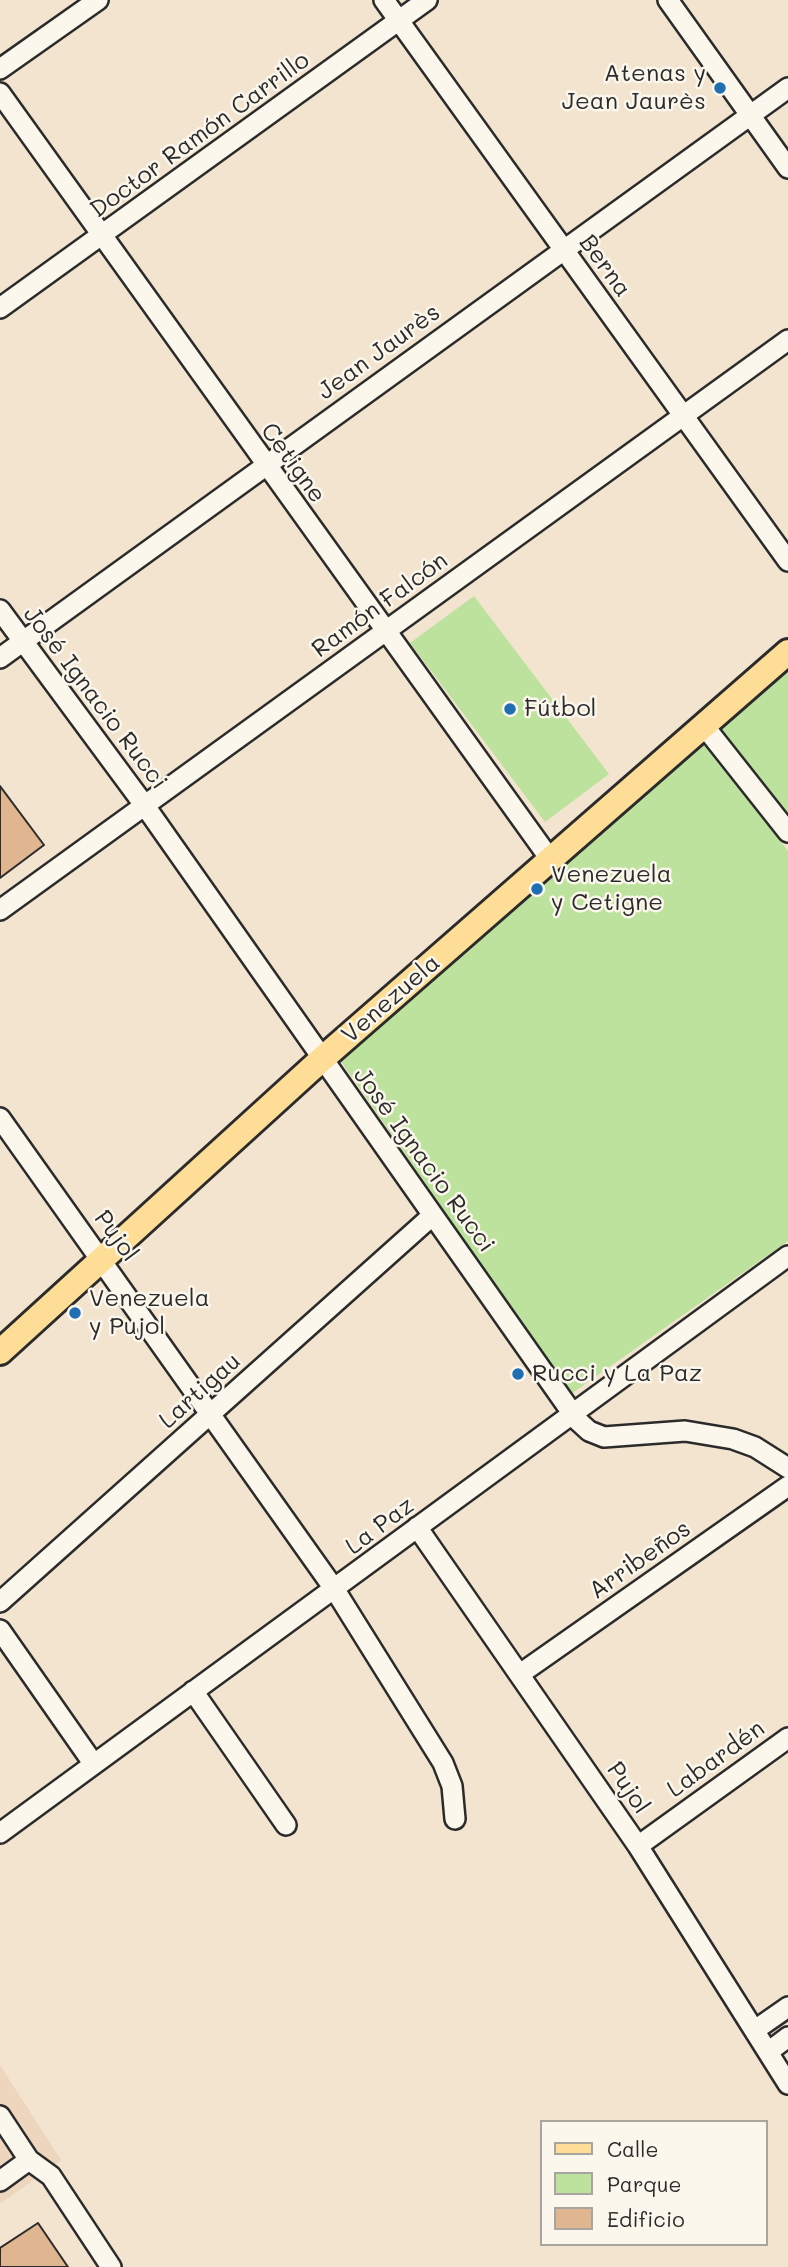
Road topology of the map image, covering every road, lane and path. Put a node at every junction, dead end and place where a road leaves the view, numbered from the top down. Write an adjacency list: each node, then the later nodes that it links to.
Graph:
1 (98, 0): 6 (street)
2 (384, 0): 5 (street, Berna)
3 (427, 0): 5 (street, Doctor Ramón Carrillo)
4 (668, 0): 9 (street)
5 (398, 20): 11 (street, Doctor Ramón Carrillo); 12 (street, Berna)
6 (0, 69)
7 (788, 88): 9 (street, Jean Jaurès)
8 (0, 93): 11 (street, Cetigne)
9 (750, 115): 10 (street); 12 (street, Jean Jaurès)
10 (788, 168)
11 (102, 237): 13 (street, Doctor Ramón Carrillo); 16 (street, Cetigne)
12 (563, 249): 15 (street, Berna); 16 (street, Jean Jaurès)
13 (0, 308)
14 (788, 340): 15 (street, Ramón Falcón)
15 (685, 417): 17 (street, Berna); 19 (street, Ramón Falcón)
16 (264, 465): 19 (street, Cetigne); 20 (street, Jean Jaurès)
17 (788, 561)
18 (0, 610): 20 (street, José Ignacio Rucci)
19 (384, 631): 24 (street, Ramón Falcón); 26 (street, Cetigne)
20 (23, 642): 22 (street, Jean Jaurès); 24 (street, José Ignacio Rucci)
21 (788, 652): 23 (main road, Venezuela)
22 (0, 658)
23 (705, 727): 25 (street); 26 (main road, Venezuela)
24 (145, 806): 27 (street, Ramón Falcón); 28 (street, José Ignacio Rucci)
25 (788, 832)
26 (550, 859): 28 (main road, Venezuela)
27 (0, 910)
28 (322, 1059): 30 (street, José Ignacio Rucci); 32 (main road, Venezuela)
29 (0, 1118): 32 (street, Pujol)
30 (433, 1215): 34 (street, Lartigau); 35 (street, José Ignacio Rucci)
31 (788, 1256): 35 (street, La Paz)
32 (103, 1261): 33 (main road, Venezuela); 34 (street, Pujol)
33 (0, 1352)
34 (212, 1413): 39 (street, Pujol); 40 (street, Lartigau)
35 (572, 1414): 36 (street, José Ignacio Rucci); 38 (street, La Paz)
36 (788, 1468)
37 (788, 1486): 42 (street, Arribeños)
38 (417, 1527): 39 (street, La Paz); 42 (street, Pujol)
39 (335, 1590): 43 (street, La Paz); 46 (street, Pujol)
40 (0, 1602)
41 (0, 1630): 45 (street)
42 (520, 1674): 49 (street, Pujol)
43 (193, 1691): 45 (street, La Paz); 47 (street)
44 (788, 1738): 49 (street, Labardén)
45 (93, 1763): 48 (street, La Paz)
46 (455, 1819)
47 (286, 1825)
48 (0, 1833)
49 (638, 1846): 51 (street, Pujol)
50 (788, 2007): 51 (street)
51 (755, 2030): 53 (street, Pujol)
52 (788, 2037): 53 (street)
53 (768, 2052): 54 (street, Pujol)
54 (788, 2084)
55 (0, 2116): 56 (street)
56 (29, 2160): 57 (street); 58 (street)
57 (0, 2180)
58 (111, 2267)

